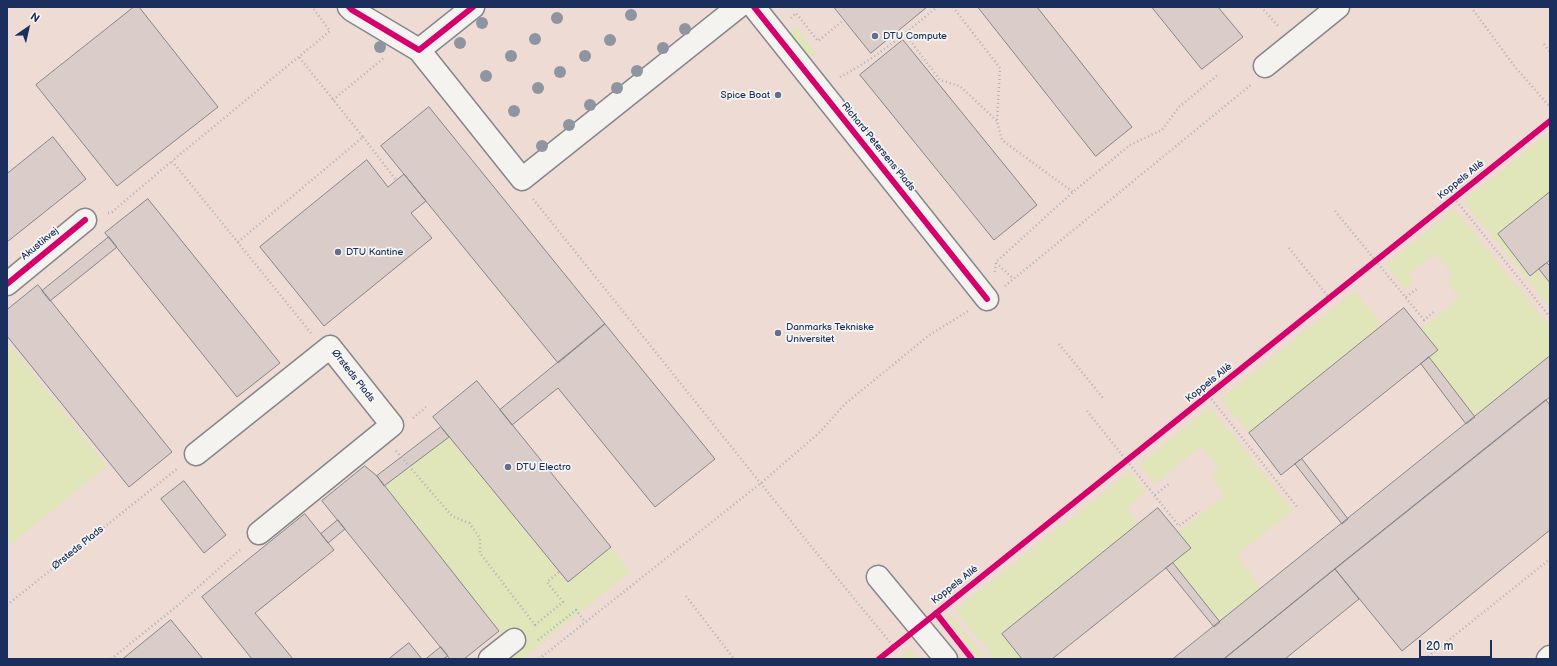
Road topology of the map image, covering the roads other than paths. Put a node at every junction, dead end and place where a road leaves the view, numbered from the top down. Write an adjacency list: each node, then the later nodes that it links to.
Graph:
1 (349, 7): 6 (street)
2 (473, 7): 6 (street)
3 (738, 7): 6 (street)
4 (754, 7): 10 (street, Richard Petersens Plads)
5 (1338, 7): 7 (street)
6 (419, 50)
7 (1265, 66)
8 (86, 220): 9 (street, Akustikvej)
9 (7, 284)
10 (984, 294)
11 (196, 454): 12 (street, Ørsteds Plads)
12 (259, 534)
13 (878, 577): 16 (street)
14 (514, 640): 15 (street)
15 (490, 659)
16 (946, 659)

